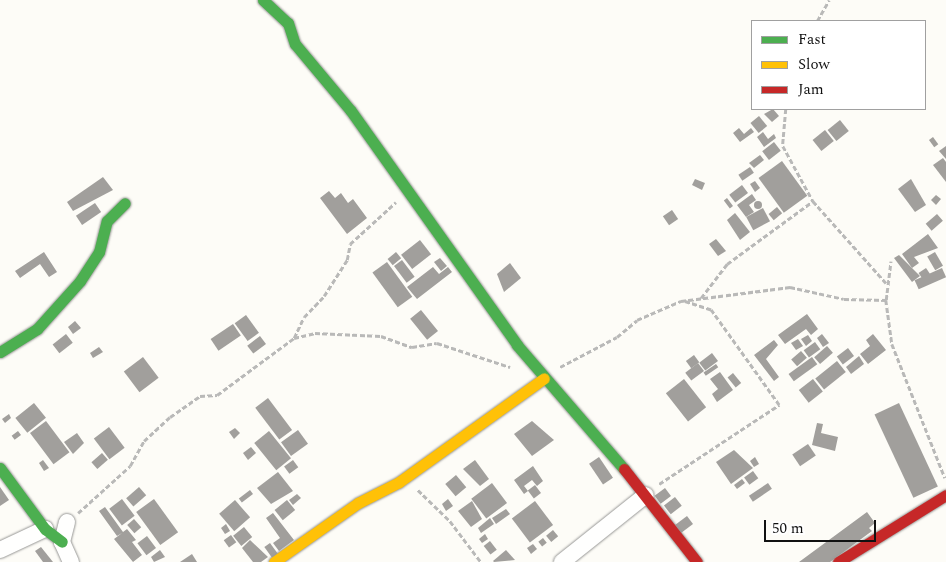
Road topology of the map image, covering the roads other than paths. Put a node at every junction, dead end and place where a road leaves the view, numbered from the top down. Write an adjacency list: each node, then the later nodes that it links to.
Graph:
1 (263, 0): 4 (street)
2 (125, 203): 3 (street)
3 (0, 352)
4 (544, 378): 6 (street); 13 (street)
5 (0, 468): 9 (street)
6 (646, 495): 14 (street); 15 (street)
7 (946, 495): 16 (street)
8 (68, 522): 10 (street)
9 (45, 530): 10 (street); 11 (street)
10 (62, 542): 12 (street)
11 (0, 550)
12 (71, 562)
13 (274, 562)
14 (562, 562)
15 (697, 562)
16 (838, 562)

